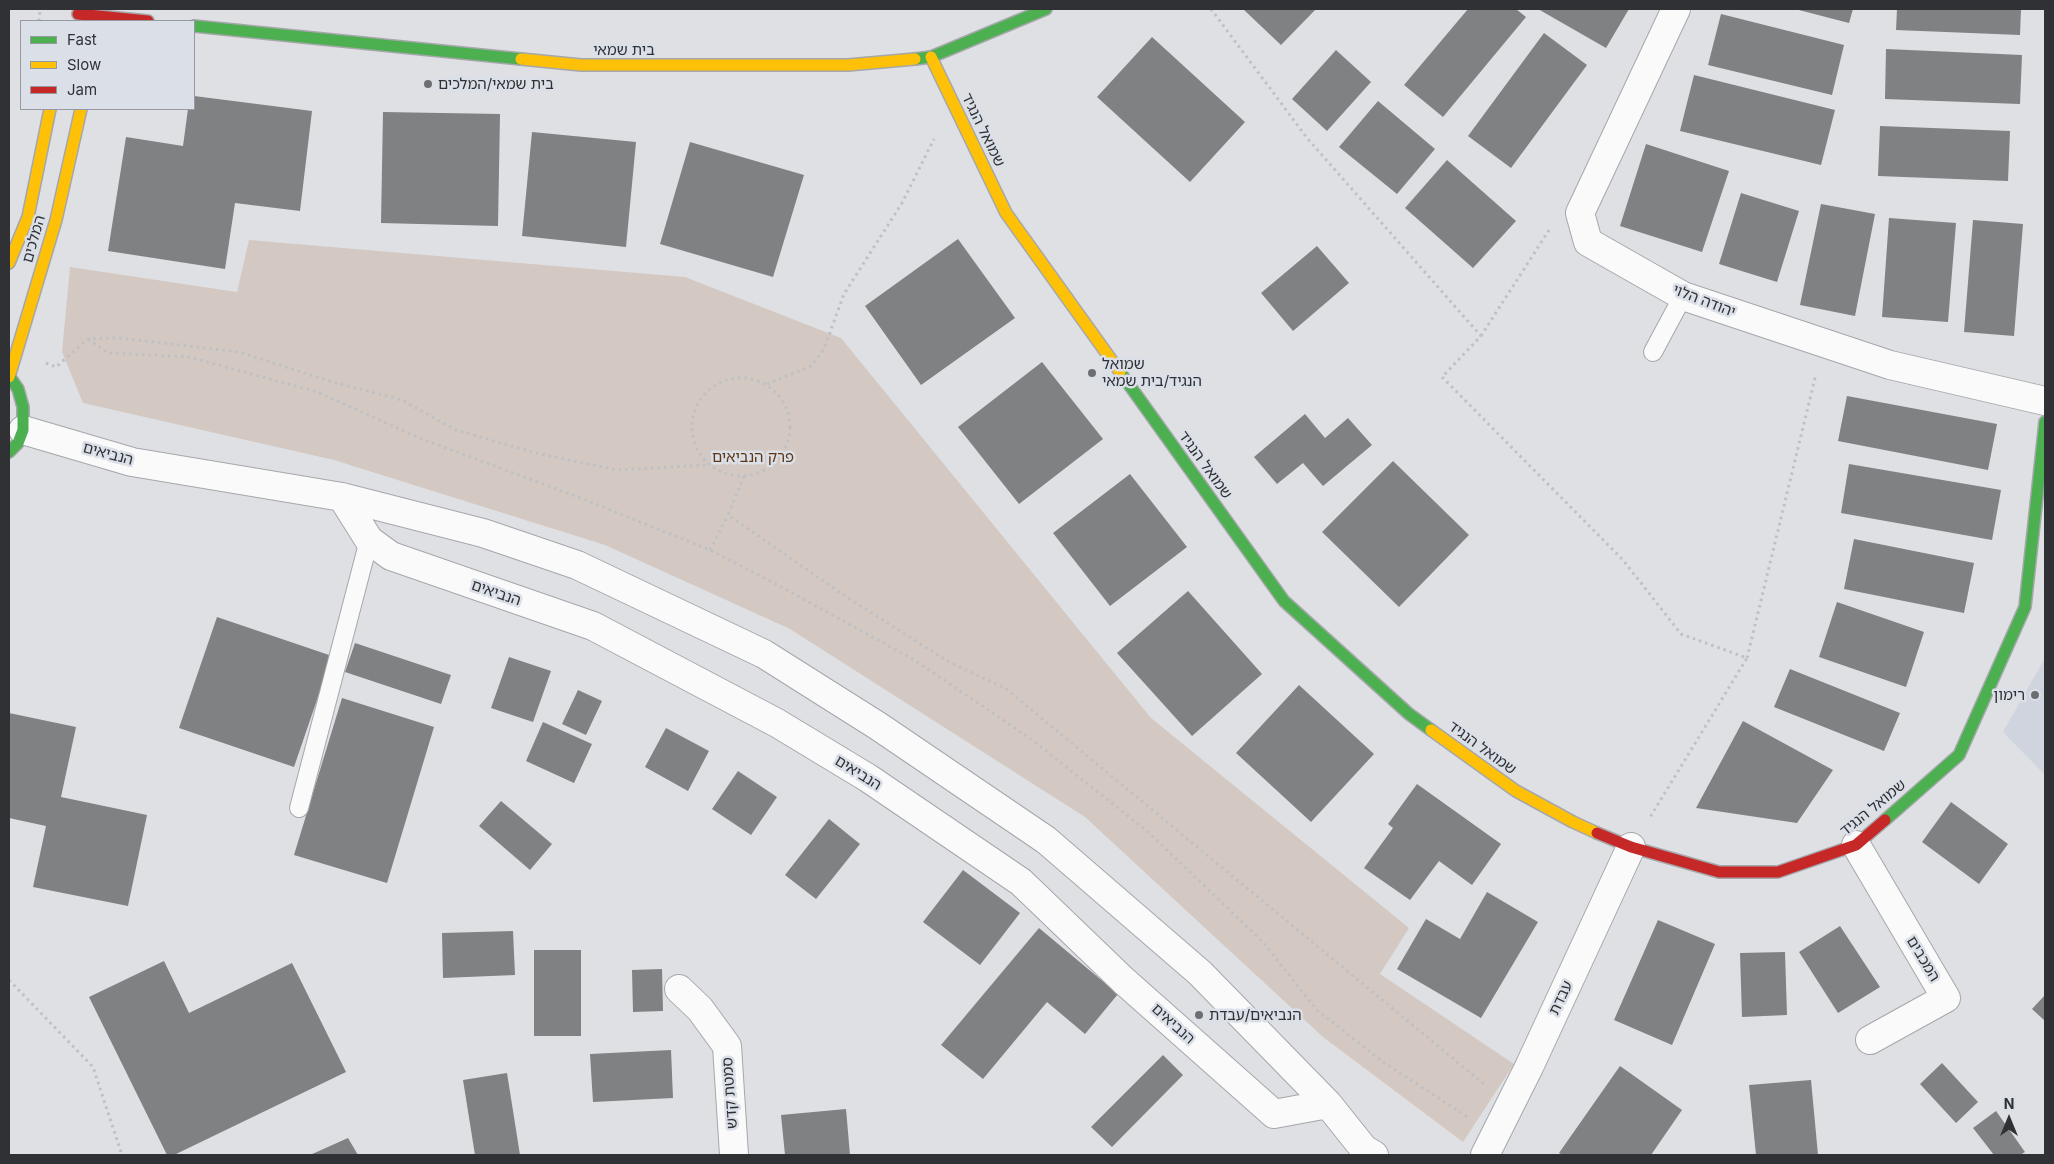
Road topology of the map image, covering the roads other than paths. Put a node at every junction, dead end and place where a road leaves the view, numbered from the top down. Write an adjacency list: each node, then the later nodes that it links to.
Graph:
1 (1046, 9): 6 (street, בית שמאי)
2 (1676, 9): 10 (street, יהודה הלוי)
3 (77, 16): 4 (street)
4 (134, 20)
5 (195, 26): 6 (street, בית שמאי)
6 (931, 57): 21 (street, שמואל הנגיד)
7 (50, 110): 9 (street, המלכים)
8 (81, 110): 12 (street, המלכים)
9 (9, 263)
10 (1683, 296): 11 (lane); 13 (street, יהודה הלוי)
11 (1653, 352)
12 (9, 376): 15 (street)
13 (2045, 401)
14 (2045, 422): 17 (street, שמואל הנגיד)
15 (16, 441): 16 (street, הנביאים)
16 (342, 497): 18 (street, הנביאים); 24 (street, הנביאים)
17 (2041, 500): 20 (street, שמואל הנגיד)
18 (369, 540): 19 (lane); 24 (street, הנביאים)
19 (299, 808)
20 (1856, 845): 21 (street, שמואל הנגיד); 23 (street, המכבים)
21 (1631, 847): 26 (street, עבדת)
22 (678, 989): 27 (street, סמטת קדש)
23 (1870, 1040)
24 (1328, 1104): 25 (street, הנביאים)
25 (1368, 1153)
26 (1488, 1153)
27 (734, 1155)

